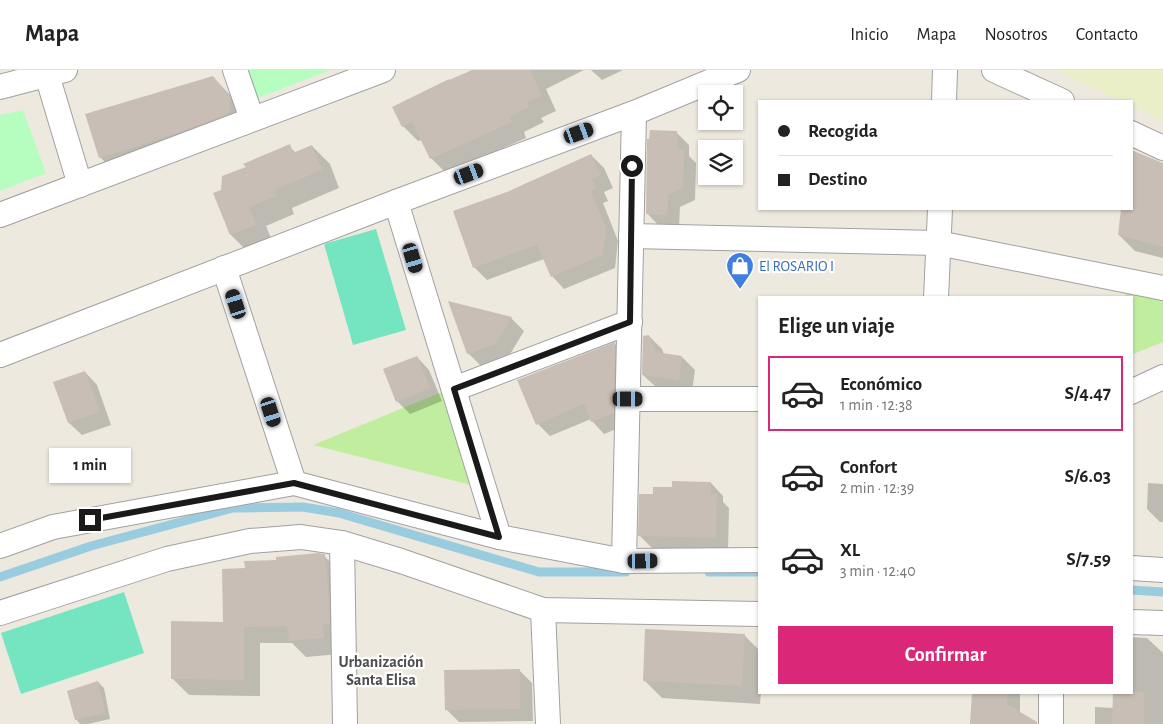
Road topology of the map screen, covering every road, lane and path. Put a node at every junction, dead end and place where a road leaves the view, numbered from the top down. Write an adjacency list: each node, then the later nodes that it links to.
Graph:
1 (235, 70): 11 (street)
2 (383, 70): 11 (street)
3 (738, 70): 10 (street)
4 (945, 70): 8 (street)
5 (994, 70): 9 (street)
6 (56, 72): 7 (street); 14 (street)
7 (0, 87)
8 (944, 100)
9 (1060, 100)
10 (634, 113): 15 (street); 18 (street)
11 (252, 120): 14 (street)
12 (1133, 134): 13 (street)
13 (1163, 148)
14 (80, 185): 17 (street)
15 (396, 202): 20 (street); 26 (street)
16 (940, 210): 19 (street)
17 (0, 215)
18 (631, 236): 19 (street); 23 (street)
19 (938, 243): 21 (street); 22 (street)
20 (224, 268): 24 (street); 30 (street)
21 (1163, 288)
22 (936, 296)
23 (630, 322): 26 (street); 28 (street)
24 (0, 355)
25 (1163, 378): 27 (street)
26 (454, 389): 31 (street)
27 (1133, 391)
28 (628, 399): 29 (street); 35 (street)
29 (758, 399)
30 (294, 483): 31 (street); 33 (street)
31 (499, 537): 35 (street)
32 (342, 543): 38 (street); 39 (street); 44 (street)
33 (0, 546)
34 (758, 560): 35 (street)
35 (624, 561)
36 (1133, 568): 37 (street)
37 (1163, 570)
38 (543, 610): 40 (street); 45 (street)
39 (0, 613)
40 (758, 614)
41 (1133, 622): 42 (street)
42 (1163, 623)
43 (1051, 694): 46 (street)
44 (346, 724)
45 (548, 724)
46 (1051, 724)

